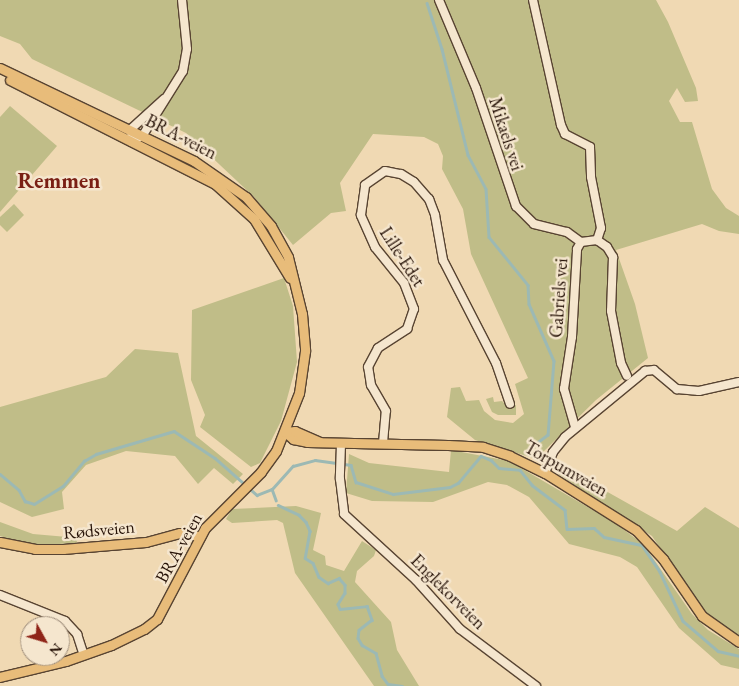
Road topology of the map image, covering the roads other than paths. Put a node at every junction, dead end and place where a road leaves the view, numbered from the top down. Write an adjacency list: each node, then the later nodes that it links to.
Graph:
1 (182, 0): 6 (street)
2 (439, 0): 11 (street, Mikaels vei)
3 (533, 0): 10 (street)
4 (0, 68): 7 (main road, BRA-veien)
5 (0, 74): 9 (main road, BRA-veien)
6 (164, 99): 7 (street); 8 (street)
7 (130, 129): 8 (main road, BRA-veien); 9 (street)
8 (143, 135): 9 (street); 12 (main road, BRA-veien)
9 (132, 142): 12 (main road, BRA-veien)
10 (597, 240): 11 (street, Gabriels vei); 13 (street)
11 (581, 242): 16 (street, Gabriels vei)
12 (296, 290): 17 (main road, BRA-veien)
13 (626, 376)
14 (739, 382): 16 (street)
15 (510, 404): 18 (street, Lille-Edet)
16 (575, 428): 20 (street)
17 (285, 432): 19 (main road, Torpumveien); 21 (main road, BRA-veien)
18 (384, 443): 19 (main road, Torpumveien); 20 (main road, Torpumveien)
19 (341, 444): 27 (street, Englekorveien)
20 (545, 473): 24 (main road, Torpumveien)
21 (200, 536): 22 (main road, Rødsveien); 25 (main road, BRA-veien)
22 (0, 542)
23 (0, 595): 25 (street)
24 (739, 642)
25 (84, 655): 26 (main road, BRA-veien)
26 (0, 677)
27 (536, 686)

